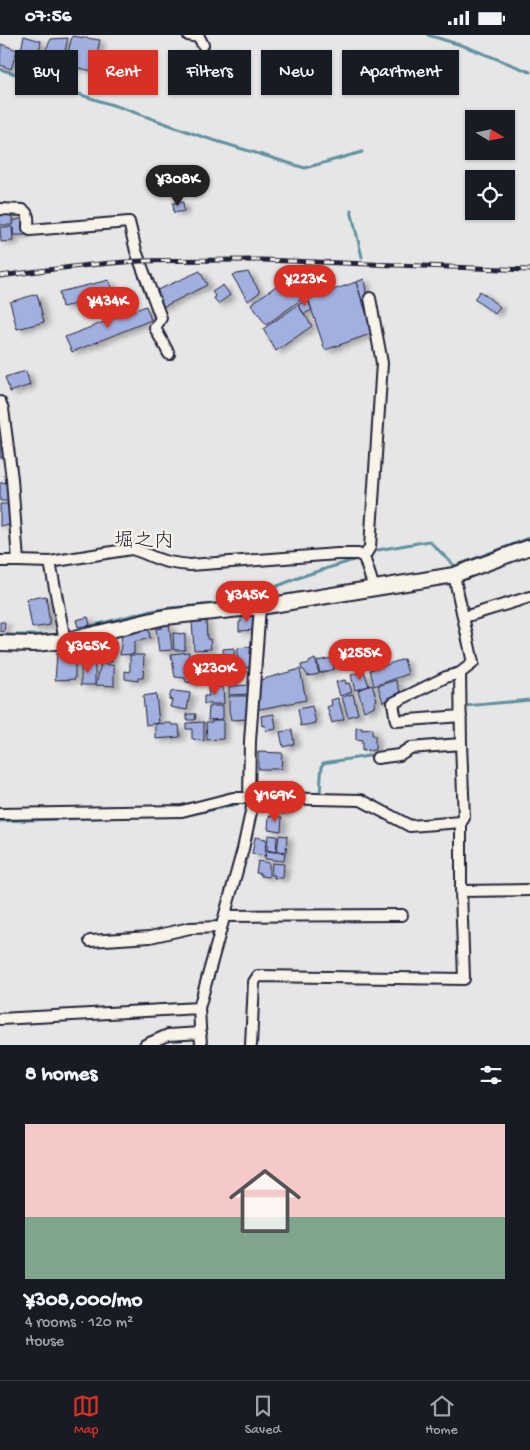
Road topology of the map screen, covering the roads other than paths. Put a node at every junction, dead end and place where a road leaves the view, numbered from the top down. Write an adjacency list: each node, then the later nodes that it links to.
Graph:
1 (188, 35): 2 (street)
2 (203, 45)
3 (0, 209): 5 (street)
4 (370, 298): 8 (street)
5 (169, 354)
6 (0, 402): 10 (street)
7 (530, 547): 12 (main road)
8 (364, 557): 11 (street); 13 (street)
9 (0, 561): 10 (street)
10 (18, 561): 11 (street)
11 (50, 562): 17 (street)
12 (454, 575): 13 (main road); 16 (street)
13 (374, 588): 15 (main road)
14 (530, 597): 16 (street)
15 (260, 607): 17 (main road); 23 (street)
16 (464, 617): 19 (street)
17 (65, 640): 18 (main road)
18 (0, 643)
19 (460, 673): 20 (street); 20 (street)
20 (461, 715): 21 (street)
21 (461, 744): 22 (street); 25 (street)
22 (378, 759)
23 (252, 799): 24 (street); 25 (street); 29 (street)
24 (0, 814)
25 (461, 822): 27 (street)
26 (530, 890): 27 (street)
27 (461, 891): 37 (street)
28 (402, 915): 29 (street)
29 (225, 916): 30 (street)
30 (221, 927): 31 (street); 32 (street)
31 (90, 941)
32 (199, 1008): 33 (street); 34 (street)
33 (0, 1019)
34 (201, 1033): 35 (street); 36 (street)
35 (145, 1045)
36 (201, 1045)
37 (251, 1045)

